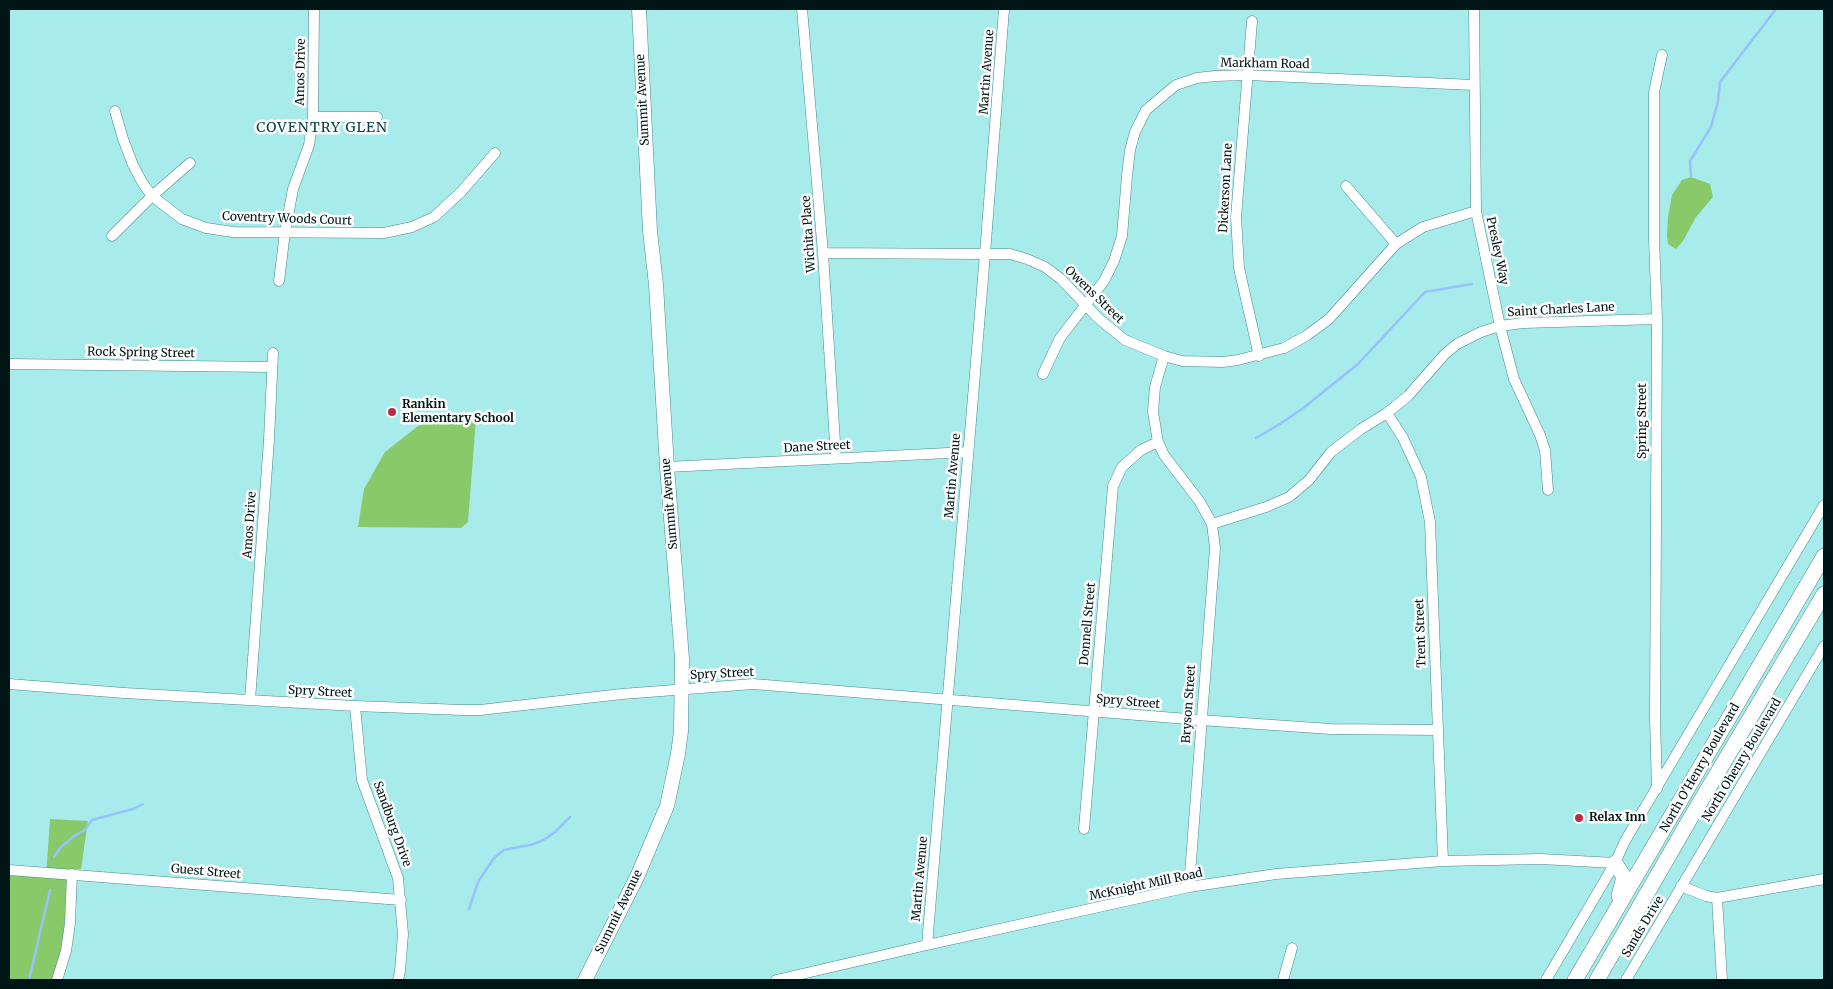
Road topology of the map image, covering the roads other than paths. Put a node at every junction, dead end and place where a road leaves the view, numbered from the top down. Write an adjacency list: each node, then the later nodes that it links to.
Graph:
1 (314, 9): 11 (street, Amos Drive)
2 (640, 9): 37 (main road, Summit Avenue)
3 (802, 9): 21 (street, Wichita Place)
4 (1004, 9): 22 (street, Martin Avenue)
5 (1474, 9): 9 (street, Presley Way)
6 (1252, 20): 8 (street, Dickerson Lane)
7 (1662, 55): 25 (street, Spring Street)
8 (1247, 75): 9 (street, Markham Road); 24 (street, Markham Road); 29 (street, Dickerson Lane)
9 (1474, 85): 17 (street, Presley Way)
10 (115, 111): 16 (street, Coventry Woods Court)
11 (313, 116): 12 (street); 18 (street, Amos Drive)
12 (377, 117)
13 (495, 153): 18 (street, Coventry Woods Court)
14 (190, 163): 16 (street)
15 (1346, 186): 20 (street)
16 (152, 196): 18 (street, Coventry Woods Court); 19 (street)
17 (1476, 212): 20 (street, Owens Street); 26 (street, Presley Way)
18 (285, 232): 23 (street, Amos Drive)
19 (112, 236)
20 (1396, 244): 29 (street, Owens Street)
21 (823, 253): 22 (street, Owens Street); 36 (street, Wichita Place)
22 (985, 254): 24 (street, Owens Street); 35 (street, Martin Avenue)
23 (279, 281)
24 (1086, 304): 28 (street, Owens Street); 32 (street, Markham Road)
25 (1656, 319): 26 (street, Saint Charles Lane); 52 (street, Spring Street)
26 (1500, 326): 33 (street, Saint Charles Lane); 38 (street, Presley Way)
27 (274, 353): 31 (street, Amos Drive)
28 (1164, 356): 29 (street, Owens Street); 34 (street)
29 (1259, 356)
30 (9, 364): 31 (street, Rock Spring Street)
31 (272, 367): 46 (street, Amos Drive)
32 (1043, 374)
33 (1387, 413): 40 (street, Saint Charles Lane); 51 (street, Trent Street)
34 (1158, 442): 40 (street); 49 (street, Donnell Street)
35 (968, 452): 36 (street, Dane Street); 47 (street, Martin Avenue)
36 (836, 458): 37 (street, Dane Street)
37 (667, 467): 45 (main road, Summit Avenue)
38 (1548, 490)
39 (1824, 505): 52 (street, North O'Henry Boulevard)
40 (1212, 524): 50 (street, Bryson Street)
41 (1824, 556): 54 (highway, North O'Henry Boulevard)
42 (1824, 594): 74 (highway, North O'Henry Boulevard)
43 (1824, 646): 60 (street, North Ohenry Boulevard)
44 (9, 684): 46 (street, Spry Street)
45 (683, 689): 47 (street, Spry Street); 48 (street, Spry Street); 69 (main road, Summit Avenue)
46 (250, 700): 48 (street, Spry Street)
47 (947, 700): 49 (street, Spry Street); 65 (street, Martin Avenue)
48 (355, 706): 63 (street, Sandburg Drive)
49 (1094, 712): 50 (street, Spry Street); 53 (street, Donnell Street)
50 (1200, 720): 51 (street, Spry Street); 61 (street, Bryson Street)
51 (1437, 730): 55 (street, Trent Street)
52 (1657, 788): 56 (street, North O'Henry Boulevard)
53 (1084, 829)
54 (1647, 858): 56 (highway); 64 (highway, North O'Henry Boulevard)
55 (1443, 861): 56 (street, McKnight Mill Road); 61 (street, McKnight Mill Road)
56 (1615, 863): 64 (highway); 72 (street, North O'Henry Boulevard)
57 (9, 870): 58 (street, Guest Street)
58 (72, 874): 63 (street, Guest Street); 67 (street)
59 (1824, 879): 62 (street)
60 (1682, 886): 62 (street); 75 (street, Sands Drive)
61 (1189, 887): 65 (street, McKnight Mill Road)
62 (1717, 898): 76 (street)
63 (400, 900): 68 (street, Sandburg Drive)
64 (1617, 908): 73 (highway, North O'Henry Boulevard)
65 (927, 945): 70 (street, McKnight Mill Road)
66 (1292, 948): 71 (street)
67 (57, 980)
68 (398, 980)
69 (585, 980)
70 (776, 980)
71 (1283, 980)
72 (1546, 980)
73 (1575, 980)
74 (1597, 980)
75 (1626, 980)
76 (1722, 980)

